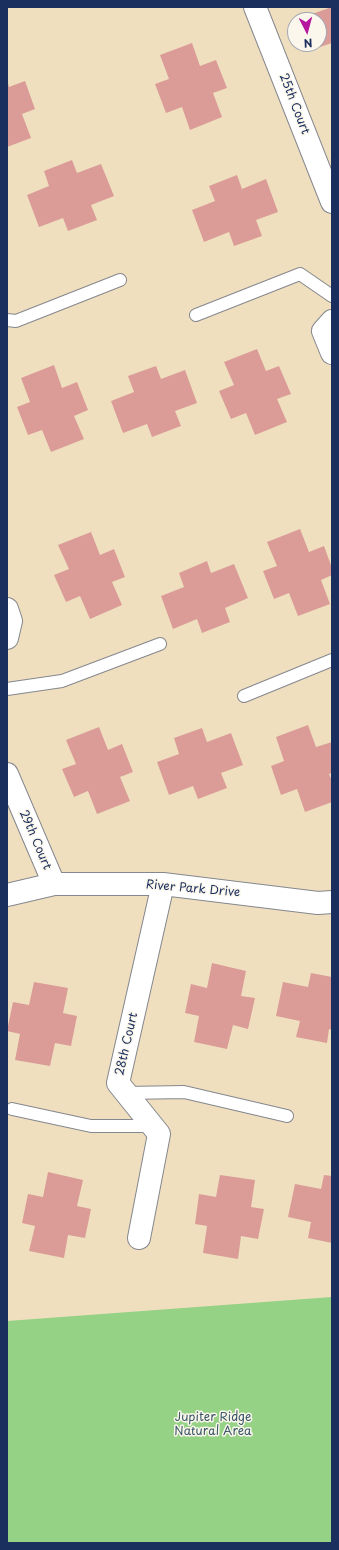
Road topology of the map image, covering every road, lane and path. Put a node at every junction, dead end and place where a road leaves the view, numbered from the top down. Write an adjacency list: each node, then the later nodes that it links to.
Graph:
1 (256, 7): 2 (street, 25th Court)
2 (332, 202)
3 (120, 280): 6 (lane)
4 (332, 296): 5 (lane)
5 (196, 315)
6 (7, 320)
7 (332, 321): 8 (street)
8 (332, 353)
9 (7, 609): 10 (street)
10 (7, 638)
11 (160, 644): 13 (lane)
12 (332, 660): 14 (lane)
13 (7, 689)
14 (244, 696)
15 (7, 774): 16 (street, 29th Court)
16 (54, 884): 17 (street, River Park Drive); 18 (street, River Park Drive)
17 (163, 884): 19 (street, River Park Drive); 20 (street, 28th Court)
18 (7, 895)
19 (332, 902)
20 (126, 1093): 22 (lane); 23 (street, 28th Court)
21 (12, 1108): 23 (lane)
22 (287, 1116)
23 (152, 1126): 24 (street, 28th Court)
24 (139, 1238)

